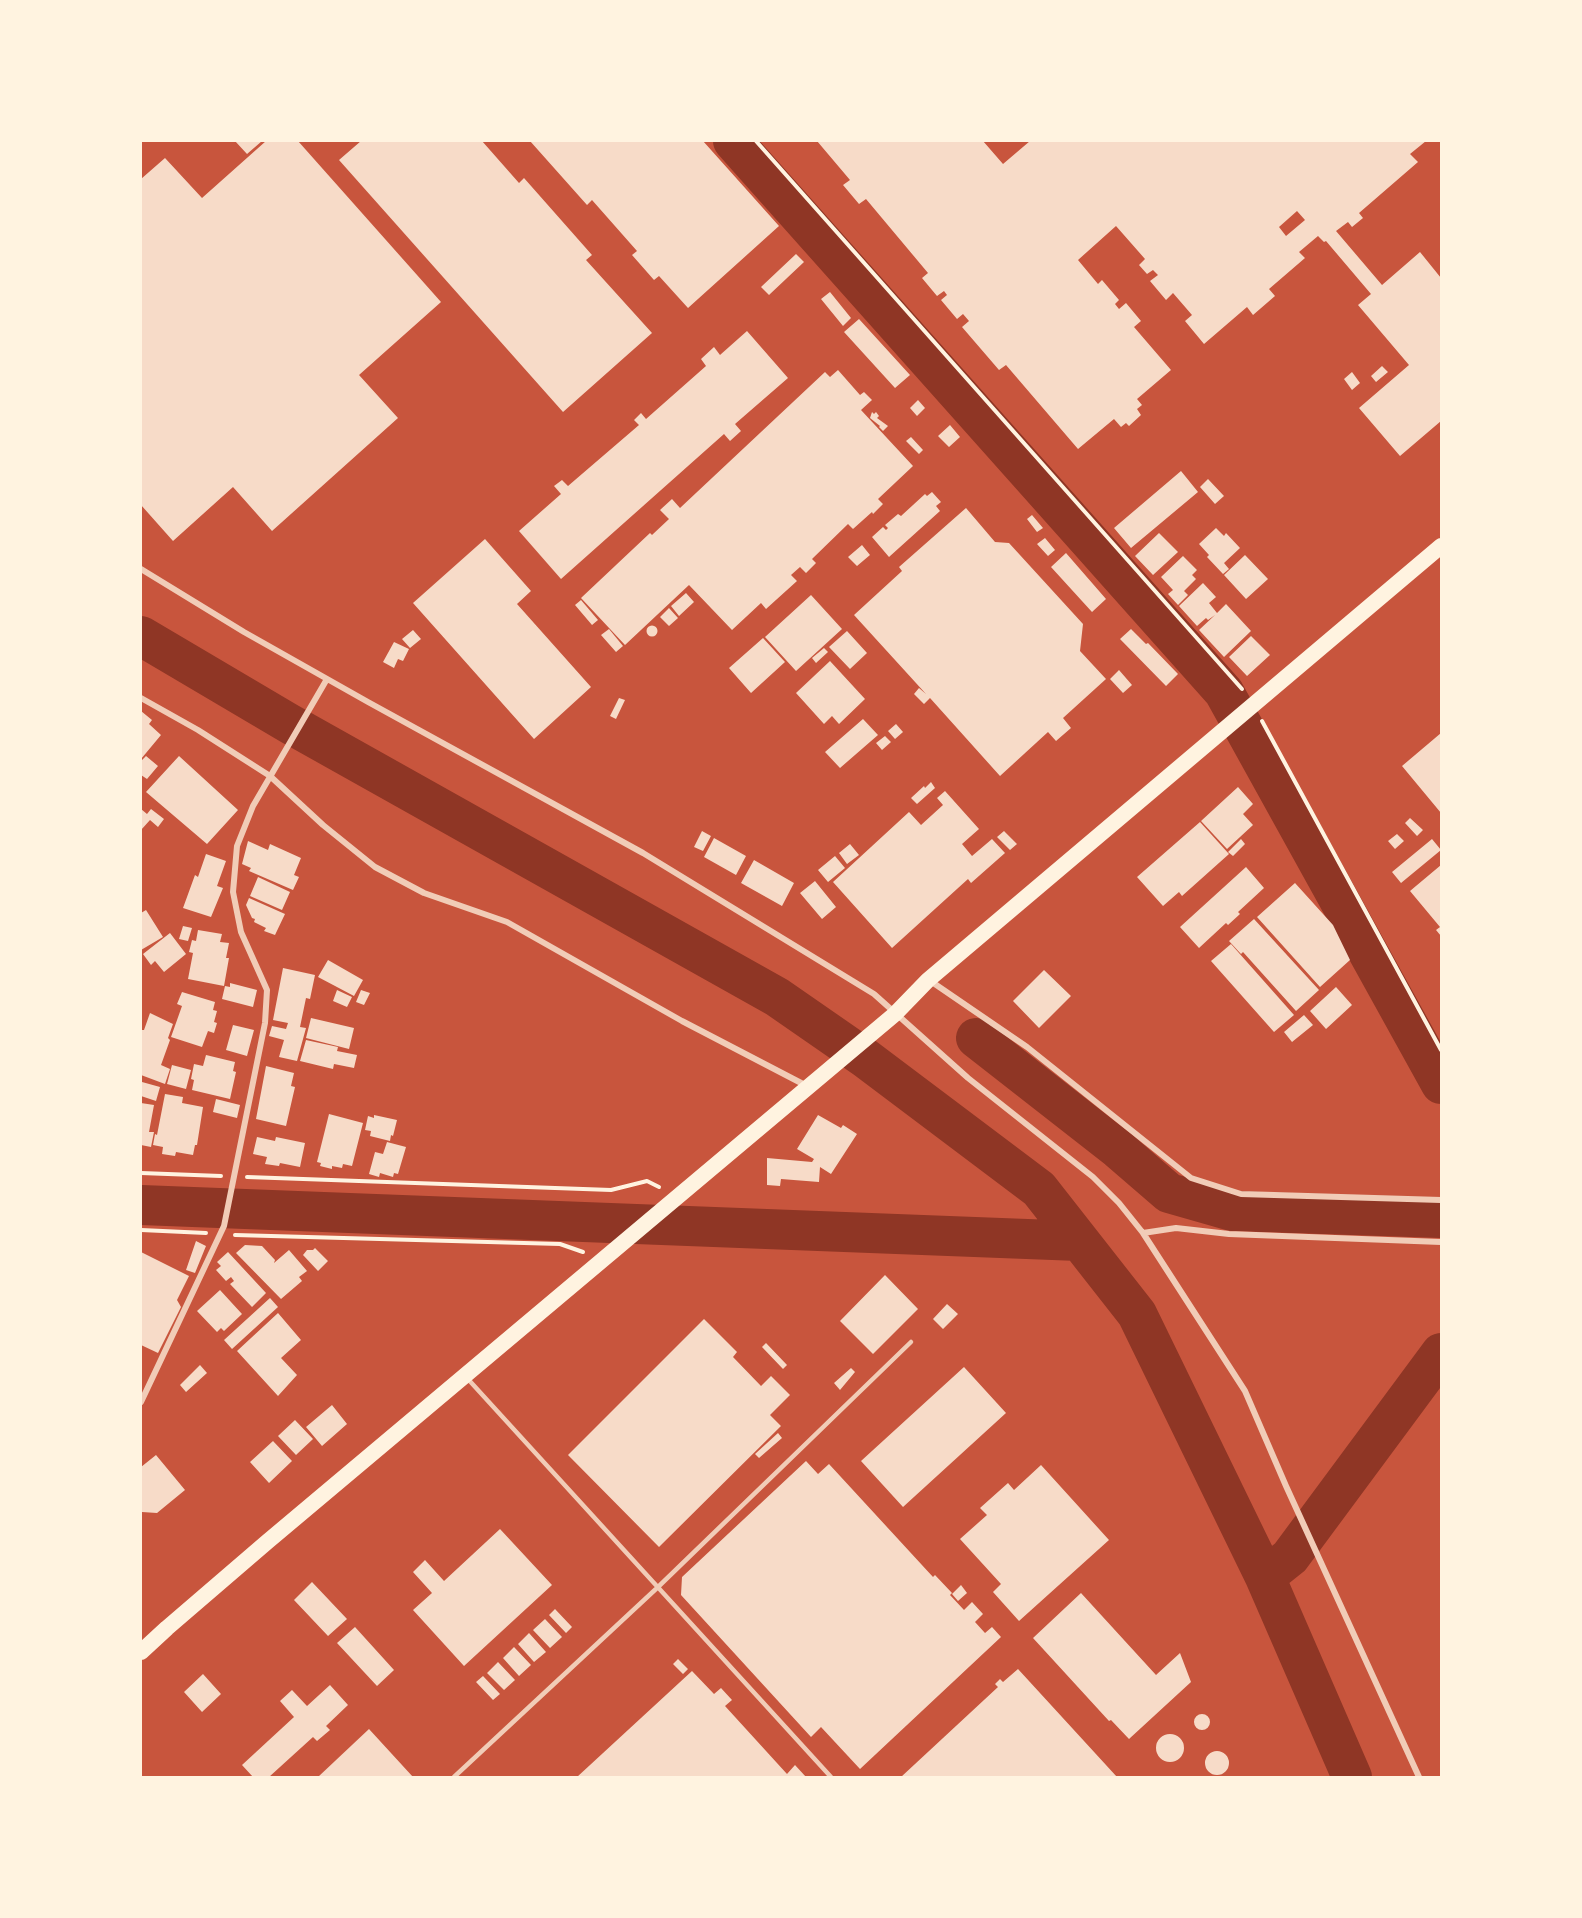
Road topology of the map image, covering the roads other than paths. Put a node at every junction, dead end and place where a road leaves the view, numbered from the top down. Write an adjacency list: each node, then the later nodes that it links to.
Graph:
1 (1441, 546): 6 (highway)
2 (141, 569): 3 (street)
3 (327, 679): 5 (street); 7 (street)
4 (141, 698): 5 (street)
5 (270, 776): 8 (street); 14 (street)
6 (928, 980): 7 (highway); 9 (street)
7 (895, 1014): 8 (highway); 10 (street)
8 (809, 1087): 13 (highway)
9 (1441, 1200)
10 (1143, 1233): 11 (street); 19 (street)
11 (1441, 1242)
12 (910, 1342): 15 (lane)
13 (466, 1376): 15 (lane); 16 (highway)
14 (141, 1402)
15 (657, 1588): 17 (lane); 18 (lane)
16 (141, 1652)
17 (454, 1777)
18 (831, 1777)
19 (1419, 1777)

